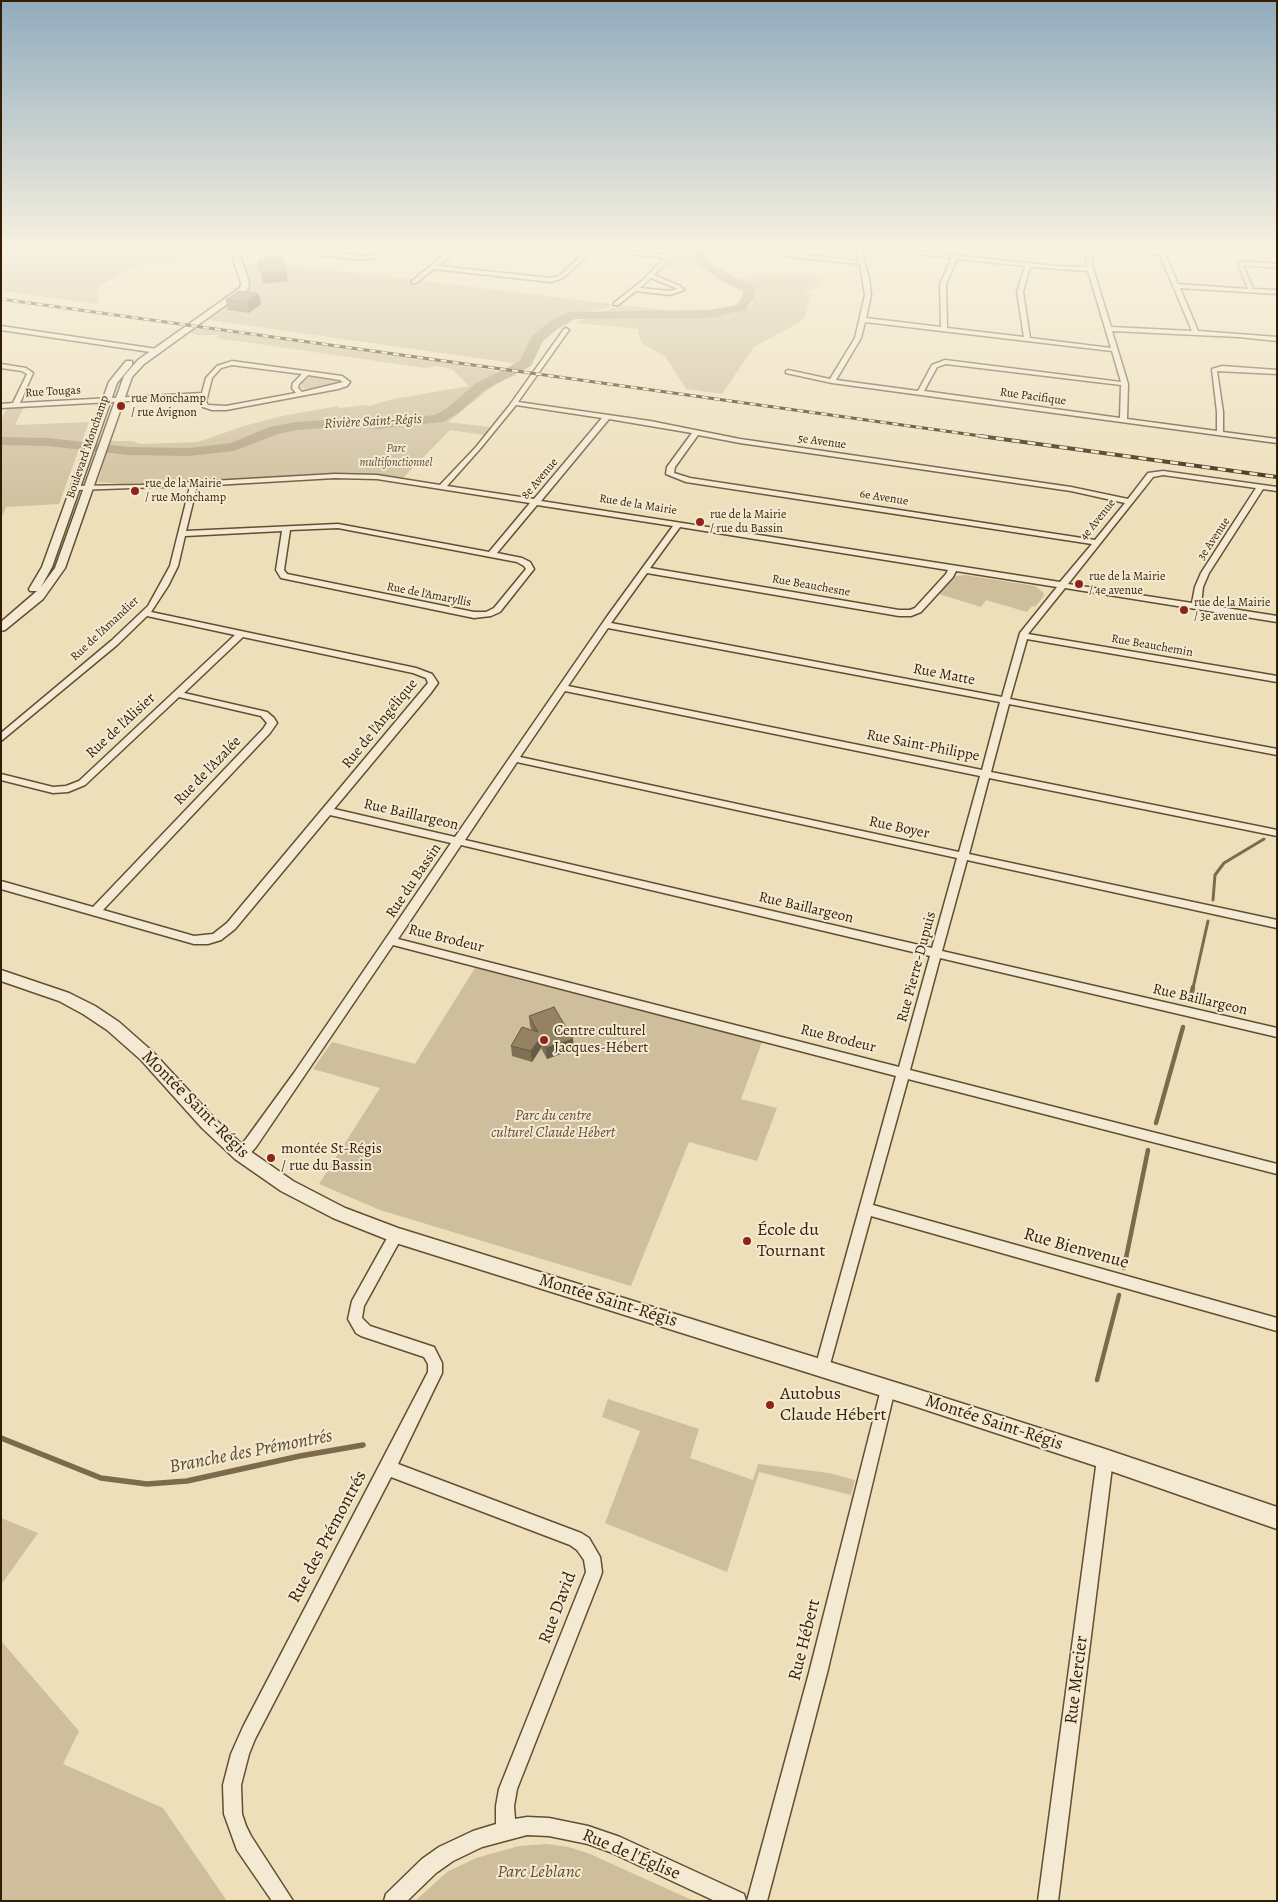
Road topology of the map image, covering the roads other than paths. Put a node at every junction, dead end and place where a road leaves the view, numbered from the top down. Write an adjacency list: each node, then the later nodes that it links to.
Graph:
1 (66, 338): 11 (street)
2 (165, 338): 11 (street, Boulevard Monchamp)
3 (176, 338): 13 (street, Boulevard Monchamp)
4 (561, 338): 25 (street)
5 (857, 338): 18 (street)
6 (1008, 338): 9 (street)
7 (1112, 338): 12 (street)
8 (1251, 338): 10 (street)
9 (1027, 340): 12 (street)
10 (1277, 340)
11 (147, 350): 13 (street); 23 (street, Boulevard Monchamp)
12 (1116, 350): 19 (street)
13 (157, 351): 24 (street, Boulevard Monchamp)
14 (1, 366): 26 (street)
15 (788, 372): 18 (street, Rue Pacifique)
16 (1277, 372): 31 (street)
17 (307, 373): 21 (street); 21 (street); 22 (street)
18 (832, 381): 20 (street, Rue Pacifique)
19 (1125, 384): 20 (street); 29 (street)
20 (920, 393): 29 (street, Rue Pacifique)
21 (300, 394): 22 (street)
22 (204, 395): 24 (street, Rue Tougas)
23 (106, 400): 24 (street, Rue Tougas); 26 (street, Rue Tougas); 38 (street, Boulevard Monchamp)
24 (118, 400): 37 (street, Boulevard Monchamp)
25 (514, 403): 28 (street, 5e Avenue); 34 (street)
26 (16, 405): 27 (street, Rue Tougas)
27 (1, 406)
28 (607, 417): 30 (street, 5e Avenue); 40 (street, 8e Avenue)
29 (1123, 420): 31 (street, Rue Pacifique)
30 (696, 432): 39 (street, 5e Avenue); 44 (street, 6e Avenue)
31 (1220, 433): 32 (street, Rue Pacifique)
32 (1277, 441)
33 (194, 484): 34 (street, Rue de la Mairie); 37 (street, Rue de la Mairie); 43 (street, Rue de l'Amandier)
34 (442, 487): 40 (street, Rue de la Mairie)
35 (1261, 487): 36 (street); 39 (street, 4e Avenue); 49 (street, 3e Avenue)
36 (1277, 489)
37 (88, 490): 38 (street, Rue de la Mairie); 54 (street, Boulevard Monchamp)
38 (74, 491): 51 (street, Boulevard Monchamp)
39 (1128, 501): 44 (street, 4e Avenue)
40 (536, 502): 41 (street, Rue de la Mairie); 45 (street, 8e Avenue)
41 (678, 524): 46 (street, Rue de la Mairie); 47 (street, Rue du Bassin)
42 (286, 528): 43 (street, Rue de l'Amaryllis); 45 (street, Rue de l'Amaryllis); 45 (street, Rue de l'Amaryllis)
43 (182, 534): 50 (street, Rue de l'Amandier)
44 (1095, 542): 48 (street, 4e Avenue)
45 (491, 555)
46 (953, 568): 47 (street, Rue Beauchesne); 48 (street, Rue de la Mairie)
47 (645, 570): 53 (street, Rue du Bassin)
48 (1061, 585): 49 (street, Rue de la Mairie); 56 (street, Rue Pierre-Dupuis)
49 (1196, 607): 52 (street, Rue de la Mairie)
50 (145, 613): 55 (street, Rue de l'Angélique); 61 (street, Rue de l'Amandier)
51 (1, 618)
52 (1277, 620)
53 (606, 625): 58 (street, Rue du Bassin); 60 (street, Rue Matte)
54 (1, 628)
55 (242, 633): 59 (street, Rue de l'Alisier); 66 (street, Rue de l'Angélique)
56 (1023, 636): 57 (street, Rue Beauchemin); 60 (street, Rue Pierre-Dupuis)
57 (1277, 679)
58 (564, 688): 63 (street, Rue du Bassin); 64 (street, Rue Saint-Philippe)
59 (178, 694): 65 (street, Rue de l'Alisier); 71 (street, Rue de l'Azalée)
60 (1005, 700): 62 (street, Rue Matte); 64 (street, Rue Pierre-Dupuis)
61 (1, 738)
62 (1277, 752)
63 (515, 759): 68 (street, Rue du Bassin); 69 (street, Rue Boyer)
64 (985, 773): 67 (street, Rue Saint-Philippe); 69 (street, Rue Pierre-Dupuis)
65 (1, 777)
66 (328, 811): 68 (street, Rue Baillargeon); 71 (street, Rue de l'Angélique)
67 (1277, 832)
68 (458, 842): 73 (street, Rue du Bassin); 74 (street, Rue Baillargeon)
69 (962, 857): 72 (street, Rue Boyer); 74 (street, Rue Pierre-Dupuis)
70 (1, 885): 71 (street)
71 (94, 912)
72 (1277, 924)
73 (391, 941): 77 (street, Rue Brodeur); 78 (street, Rue du Bassin)
74 (936, 954): 76 (street, Rue Baillargeon); 77 (street, Rue Pierre-Dupuis)
75 (1, 975): 78 (street, Montée Saint-Régis)
76 (1277, 1033)
77 (903, 1073): 79 (street, Rue Brodeur); 80 (street, Rue Pierre-Dupuis)
78 (241, 1154): 81 (street, Montée Saint-Régis)
79 (1277, 1169)
80 (866, 1209): 82 (street, Rue Bienvenue); 83 (street, Rue Pierre-Dupuis)
81 (396, 1235): 83 (street, Montée Saint-Régis); 86 (street, Rue des Prémontrés)
82 (1277, 1325)
83 (822, 1368): 84 (street, Montée Saint-Régis)
84 (888, 1389): 85 (street, Montée Saint-Régis); 92 (street, Rue Hébert)
85 (1105, 1459): 87 (street, Montée Saint-Régis); 93 (street, Rue Mercier)
86 (387, 1468): 88 (street, Rue David); 89 (street, Rue des Prémontrés)
87 (1277, 1518)
88 (506, 1830): 90 (street, Rue de l'Église); 91 (street, Rue de l'Église)
89 (284, 1901)
90 (393, 1901)
91 (737, 1901)
92 (757, 1901)
93 (1048, 1901)

